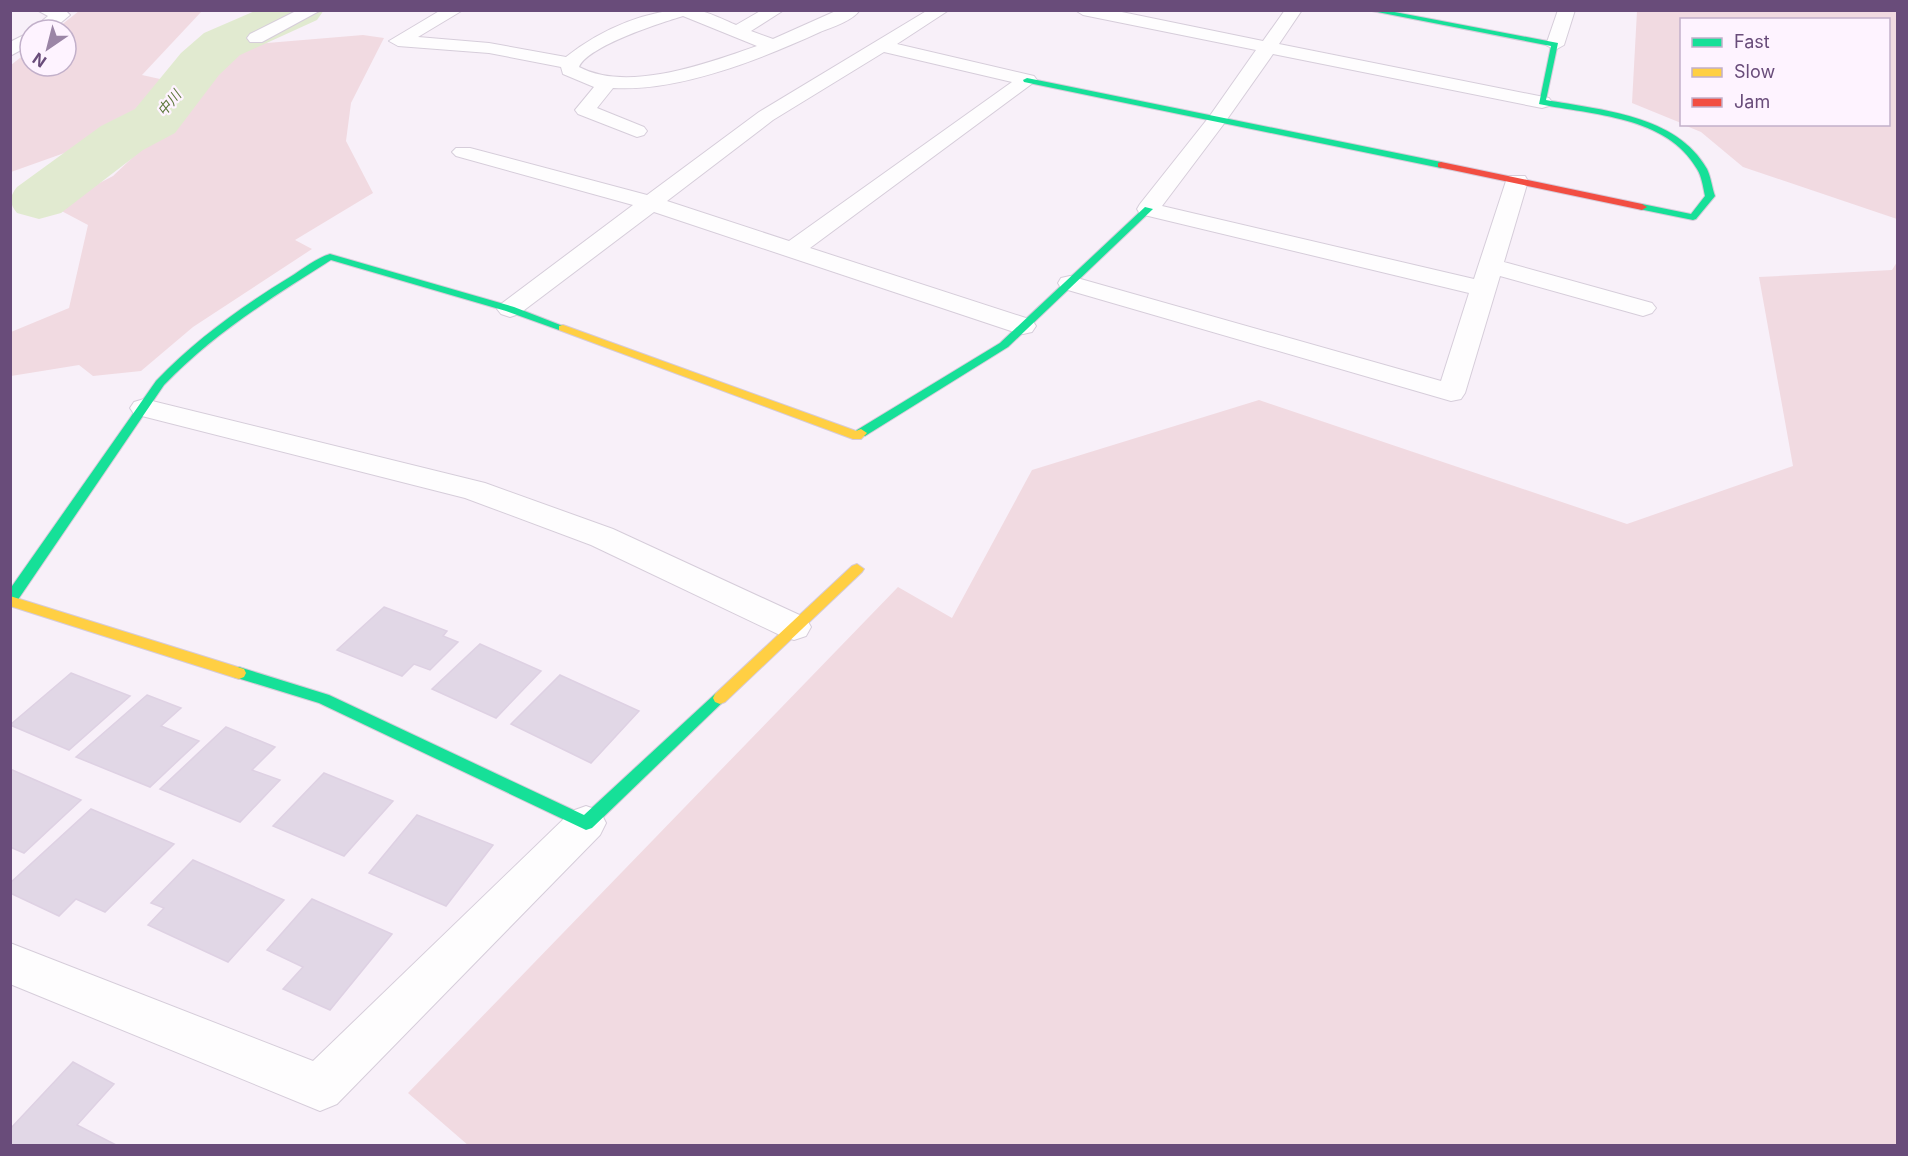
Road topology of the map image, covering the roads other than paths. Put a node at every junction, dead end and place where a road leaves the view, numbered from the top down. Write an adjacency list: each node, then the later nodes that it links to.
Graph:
1 (45, 10): 12 (street)
2 (313, 10): 14 (street)
3 (455, 10): 19 (street)
4 (685, 10): 13 (street); 19 (street)
5 (776, 10): 13 (street)
6 (852, 10): 15 (street)
7 (941, 10): 17 (street)
8 (1083, 10): 18 (street)
9 (1294, 10): 18 (street)
10 (1370, 10): 16 (street)
11 (1567, 10): 16 (street)
12 (57, 18)
13 (737, 32): 15 (street)
14 (256, 38)
15 (771, 45): 21 (street)
16 (1556, 45): 22 (street)
17 (880, 46): 20 (street); 27 (street)
18 (1269, 47): 22 (street); 23 (street)
19 (570, 63): 21 (street)
20 (1027, 80): 23 (street); 29 (street)
21 (608, 82): 24 (street)
22 (1542, 102): 26 (street)
23 (1216, 121): 26 (street); 28 (street)
24 (637, 131)
25 (463, 152): 27 (street)
26 (1517, 181): 30 (street)
27 (653, 204): 29 (street); 33 (street)
28 (1148, 208): 30 (street); 31 (street)
29 (792, 250): 34 (street)
30 (1488, 278): 31 (street); 32 (street)
31 (1070, 283): 34 (street)
32 (1643, 308)
33 (510, 309): 34 (street); 35 (street)
34 (1023, 326)
35 (144, 408): 37 (street); 38 (street)
36 (857, 569): 38 (street)
37 (10, 601): 39 (street)
38 (794, 627): 39 (street)
39 (586, 823): 40 (street)
40 (10, 963)

